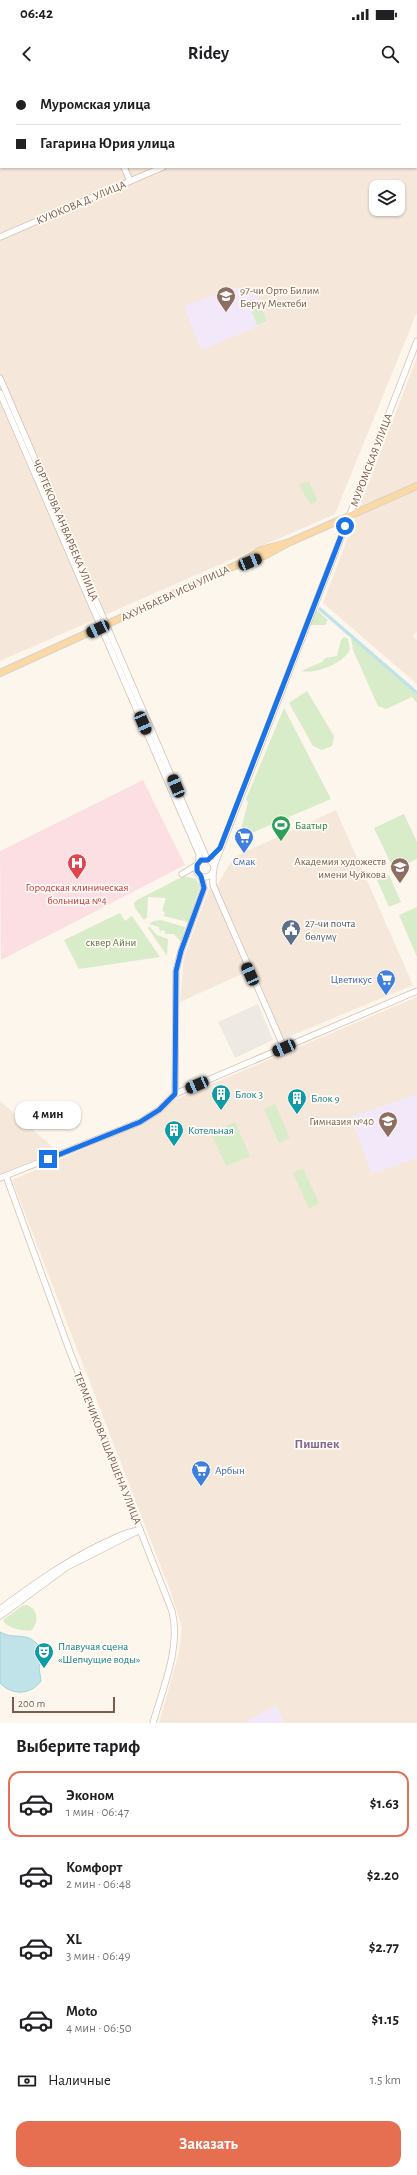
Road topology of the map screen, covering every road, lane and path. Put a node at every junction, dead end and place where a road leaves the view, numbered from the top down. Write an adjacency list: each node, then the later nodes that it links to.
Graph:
1 (124, 168): 3 (main road)
2 (161, 168): 3 (main road, КУЮКОВА Д. УЛИЦА)
3 (130, 181): 4 (main road, КУЮКОВА Д. УЛИЦА)
4 (0, 237)
5 (417, 341): 9 (main road, МУРОМСКАЯ УЛИЦА)
6 (0, 378): 10 (main road, ЧОРТЕКОВА АНВАРБЕКА УЛИЦА)
7 (0, 393): 10 (main road, ЧОРТЕКОВА АНВАРБЕКА УЛИЦА)
8 (417, 486): 9 (main road, АХУНБАЕВА ИСЫ УЛИЦА)
9 (349, 517): 10 (main road, АХУНБАЕВА ИСЫ УЛИЦА); 12 (main road, МУРОМСКАЯ УЛИЦА)
10 (104, 626): 11 (main road, АХУНБАЕВА ИСЫ УЛИЦА); 13 (main road, ЧОРТЕКОВА АНВАРБЕКА УЛИЦА); 14 (main road, ЧОРТЕКОВА АНВАРБЕКА УЛИЦА)
11 (0, 673)
12 (220, 848): 13 (main road); 15 (main road, МУРОМСКАЯ УЛИЦА)
13 (208, 859): 14 (main road); 15 (main road)
14 (198, 863): 17 (main road); 17 (main road)
15 (214, 866): 16 (main road)
16 (213, 873): 17 (main road); 18 (main road)
17 (200, 875): 19 (main road)
18 (212, 885): 19 (main road); 21 (main road)
19 (204, 888): 22 (main road)
20 (417, 991): 21 (main road)
21 (284, 1048): 22 (main road)
22 (175, 1094): 23 (main road)
23 (3, 1177): 24 (main road, ТЕРМЕЧИКОВА ШАРШЕНА УЛИЦА)
24 (140, 1530): 25 (main road); 26 (main road); 27 (main road, ТЕРМЕЧИКОВА ШАРШЕНА УЛИЦА)
25 (0, 1609)
26 (0, 1616)
27 (153, 1723)

